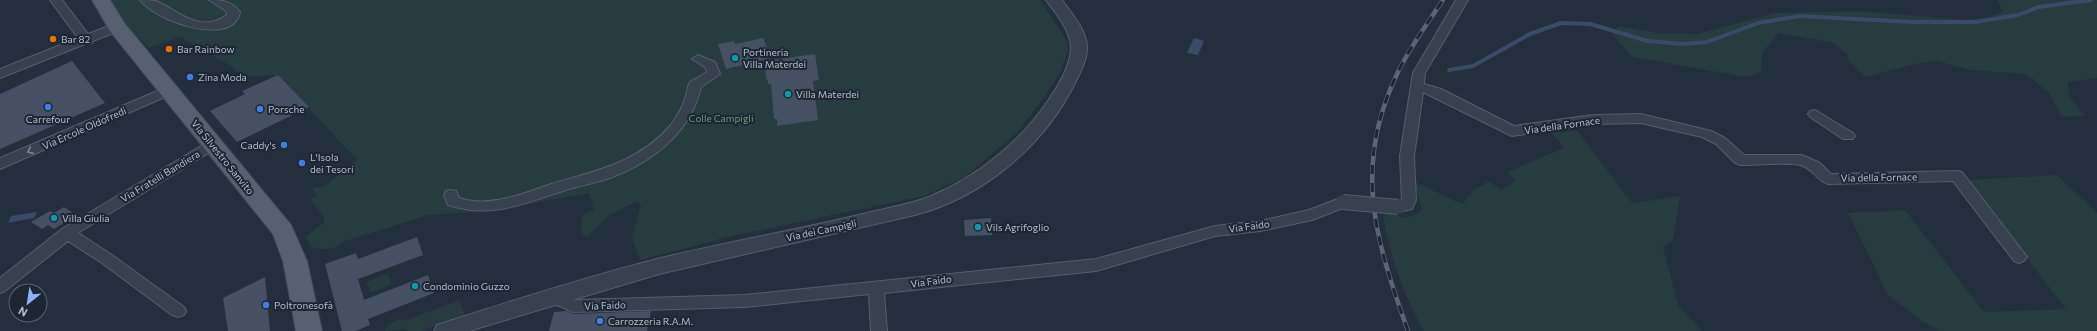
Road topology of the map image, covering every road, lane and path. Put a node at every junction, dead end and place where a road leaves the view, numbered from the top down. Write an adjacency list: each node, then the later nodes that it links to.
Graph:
1 (56, 0): 8 (street)
2 (101, 0): 7 (main road, Via Silvestro Sanvito)
3 (146, 0): 4 (street)
4 (215, 0)
5 (1054, 0): 22 (street, Via dei Campigli)
6 (1462, 0): 11 (street, Via Faido)
7 (117, 27): 8 (street); 12 (main road, Via Silvestro Sanvito)
8 (87, 41): 10 (street)
9 (698, 59): 17 (street)
10 (0, 74)
11 (1417, 86): 19 (street, Via della Fornace); 21 (street, Via Faido, bridge)
12 (169, 90): 15 (main road, Via Silvestro Sanvito); 16 (street, Via Ercole Oldofredi, one-way to 16)
13 (1815, 114): 14 (street)
14 (1848, 136)
15 (213, 144): 18 (street, Via Fratelli Bandiera); 24 (main road, Via Silvestro Sanvito)
16 (0, 164)
17 (451, 195)
18 (67, 233): 20 (street, Via Fratelli Bandiera); 23 (street)
19 (2019, 257)
20 (0, 287)
21 (876, 288): 22 (street, Via Faido); 26 (street)
22 (552, 296): 25 (street, Via dei Campigli)
23 (178, 311)
24 (309, 331)
25 (444, 331)
26 (879, 331)

